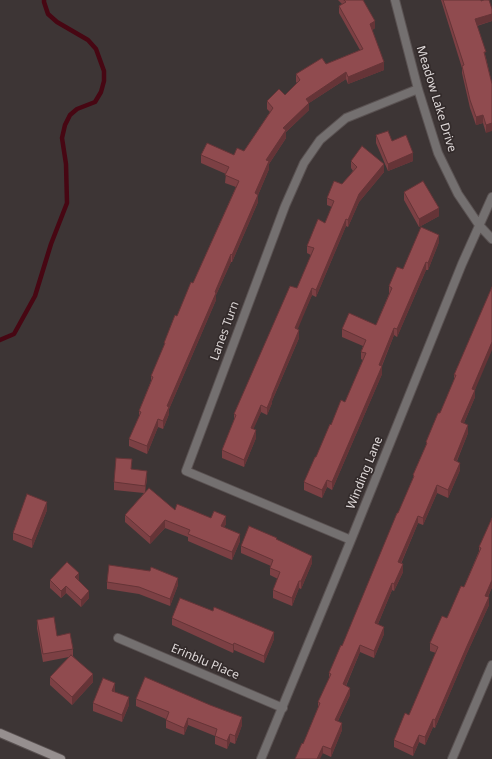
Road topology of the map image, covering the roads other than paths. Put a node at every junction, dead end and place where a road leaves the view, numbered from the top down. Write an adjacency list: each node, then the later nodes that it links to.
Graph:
1 (394, 0): 2 (street, Meadow Lake Drive)
2 (418, 89): 4 (street, Meadow Lake Drive); 6 (street, Lanes Turn)
3 (492, 197): 4 (street, Winding Lane)
4 (479, 225): 5 (street, Meadow Lake Drive); 6 (street, Winding Lane)
5 (492, 239)
6 (351, 540): 9 (street, Winding Lane)
7 (118, 638): 9 (street, Erinblu Place)
8 (492, 665): 13 (street)
9 (282, 708): 12 (street, Winding Lane)
10 (0, 733): 11 (street)
11 (62, 759)
12 (261, 759)
13 (452, 759)

